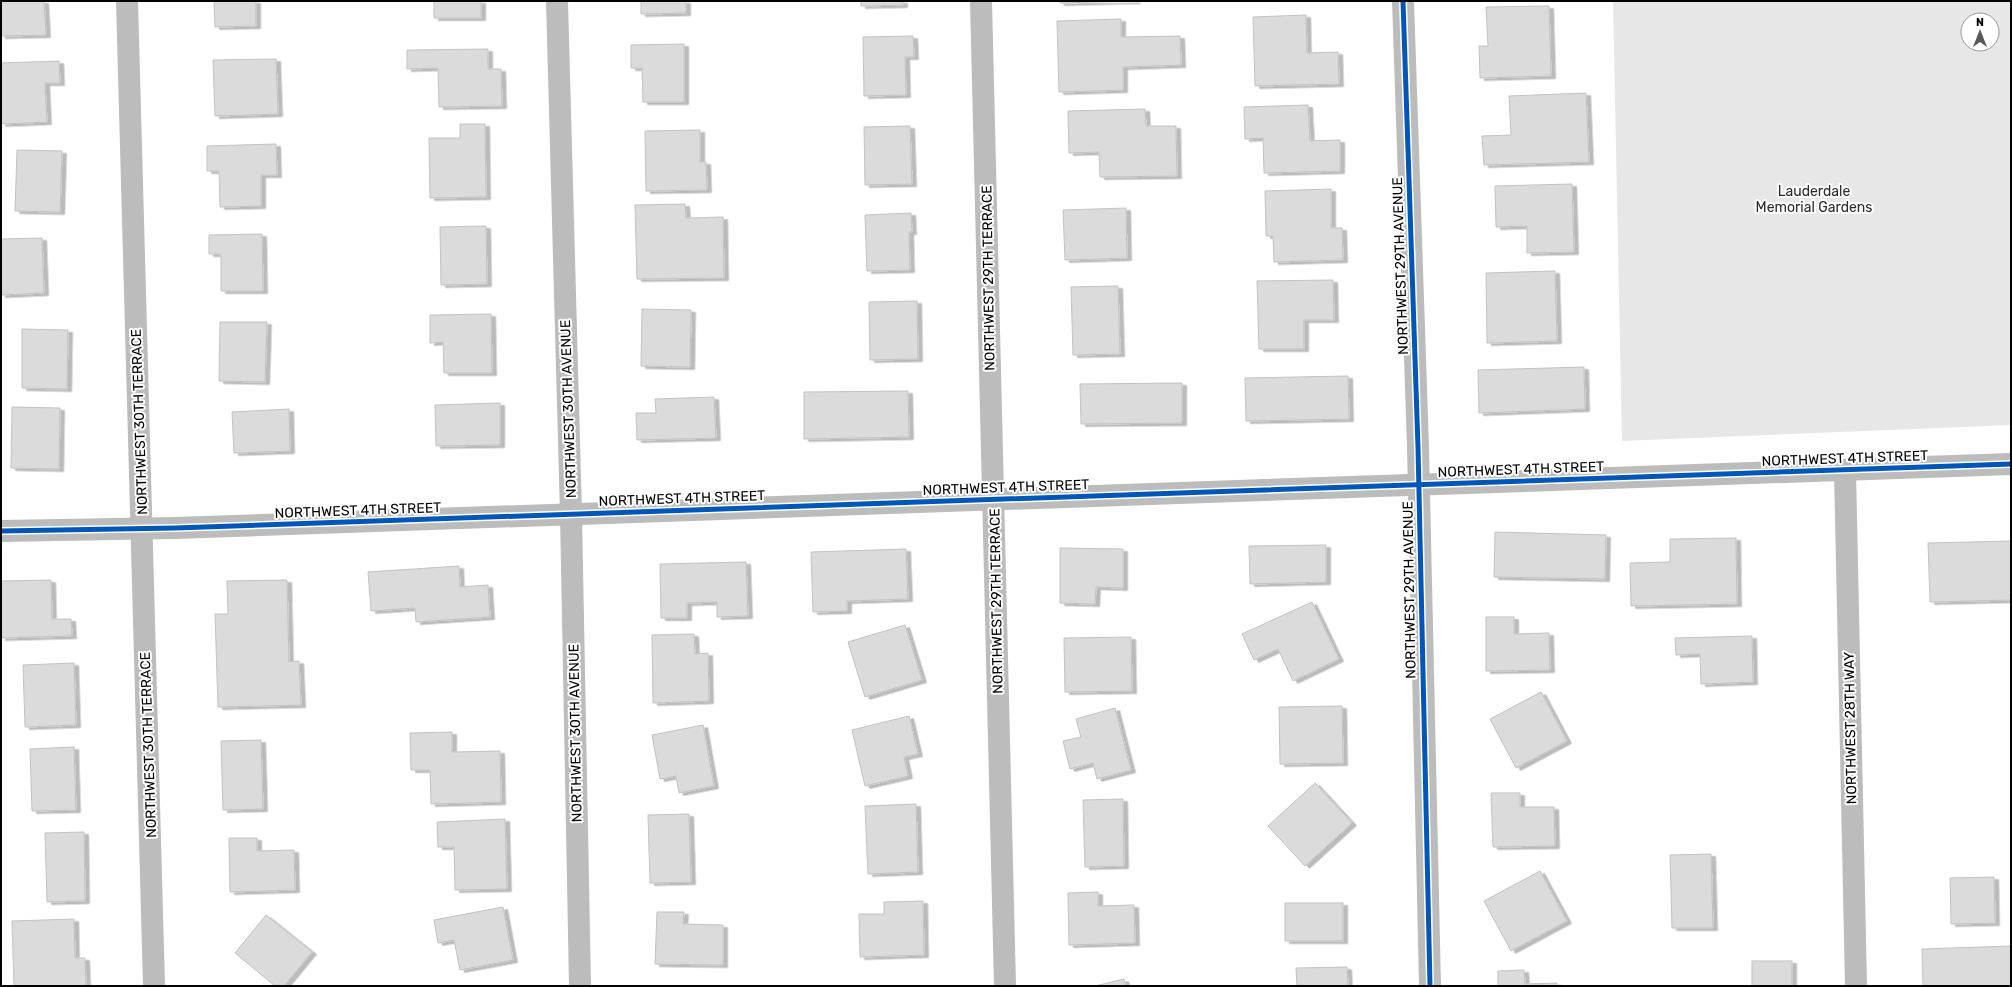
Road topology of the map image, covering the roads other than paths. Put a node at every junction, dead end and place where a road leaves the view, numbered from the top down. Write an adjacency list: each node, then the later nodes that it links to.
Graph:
1 (127, 1): 10 (street, NORTHWEST 30TH TERRACE)
2 (557, 1): 9 (street, NORTHWEST 30TH AVENUE)
3 (981, 1): 8 (street, NORTHWEST 29TH TERRACE)
4 (1403, 1): 7 (street, NORTHWEST 29TH AVENUE)
5 (2011, 464): 6 (street, NORTHWEST 4TH STREET)
6 (1845, 470): 7 (street, NORTHWEST 4TH STREET); 16 (street, NORTHWEST 28TH WAY)
7 (1419, 485): 8 (street, NORTHWEST 4TH STREET); 15 (street, NORTHWEST 29TH AVENUE)
8 (994, 500): 9 (street, NORTHWEST 4TH STREET); 14 (street, NORTHWEST 29TH TERRACE)
9 (571, 514): 10 (street, NORTHWEST 4TH STREET); 13 (street, NORTHWEST 30TH AVENUE)
10 (142, 529): 11 (street, NORTHWEST 4TH STREET); 12 (street, NORTHWEST 30TH TERRACE)
11 (1, 531)
12 (154, 986)
13 (580, 986)
14 (1005, 986)
15 (1430, 986)
16 (1856, 986)

